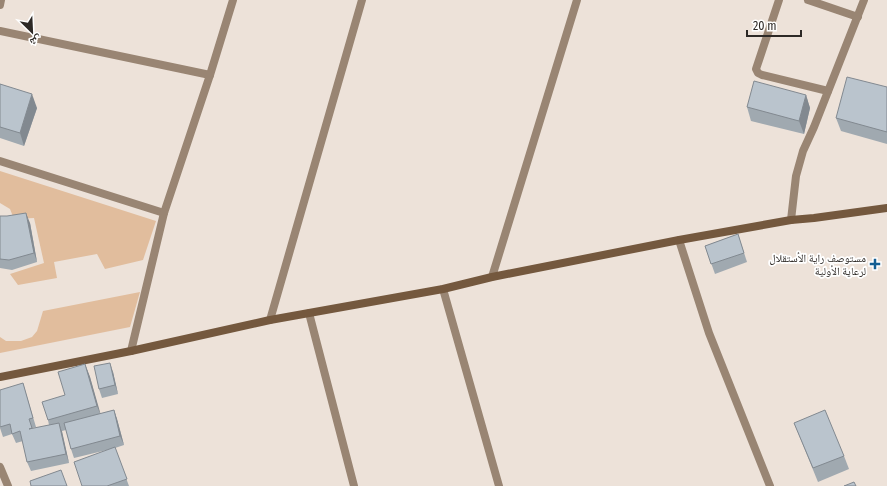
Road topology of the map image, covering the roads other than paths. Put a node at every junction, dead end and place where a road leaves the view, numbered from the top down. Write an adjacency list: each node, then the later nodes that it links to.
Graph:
1 (2, 0): 8 (street)
2 (233, 0): 11 (street)
3 (362, 0): 21 (street)
4 (576, 0): 18 (street)
5 (779, 0): 12 (street)
6 (808, 0): 9 (street)
7 (864, 0): 9 (street)
8 (0, 6)
9 (858, 16): 12 (street)
10 (0, 31): 11 (street)
11 (210, 75): 15 (street)
12 (828, 91): 16 (street)
13 (0, 161): 15 (street)
14 (887, 208): 16 (main road)
15 (164, 213): 22 (street)
16 (791, 220): 17 (main road)
17 (679, 240): 18 (main road); 28 (street)
18 (492, 277): 19 (main road)
19 (443, 289): 20 (main road); 27 (street)
20 (309, 313): 21 (main road); 26 (street)
21 (270, 320): 22 (main road)
22 (131, 351): 23 (main road)
23 (0, 377)
24 (0, 467): 25 (street)
25 (8, 486)
26 (354, 486)
27 (499, 486)
28 (770, 486)

